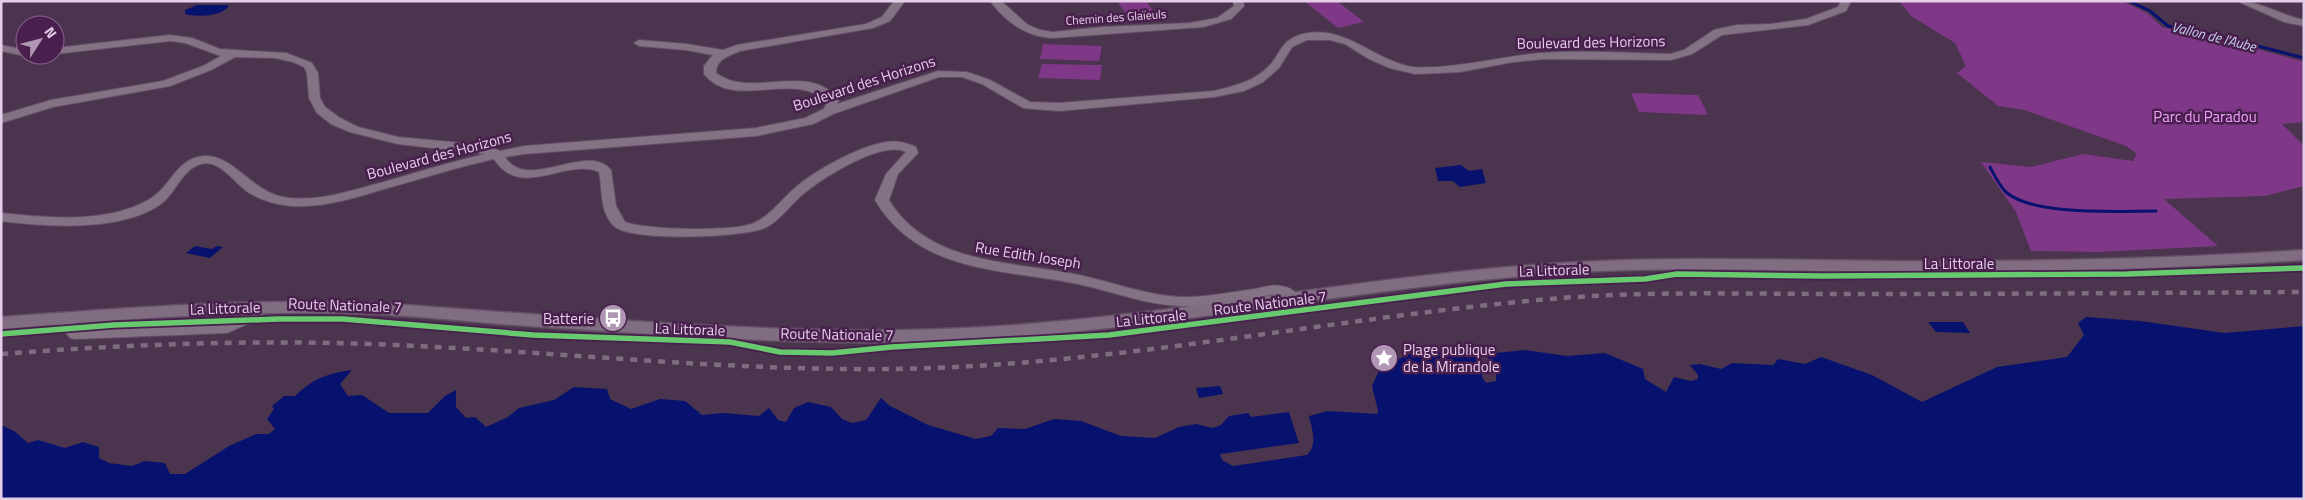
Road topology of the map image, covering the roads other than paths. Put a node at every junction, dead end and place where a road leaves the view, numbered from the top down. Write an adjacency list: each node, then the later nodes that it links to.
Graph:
1 (900, 1): 12 (street)
2 (995, 1): 3 (street, Chemin des Glaïeuls)
3 (1238, 1)
4 (1846, 1): 13 (street, Boulevard des Horizons)
5 (2242, 1): 6 (street)
6 (2304, 23)
7 (639, 43): 12 (street)
8 (1, 48): 9 (street)
9 (15, 51)
10 (65, 51): 11 (street)
11 (234, 53): 14 (street); 15 (street)
12 (724, 54): 13 (street)
13 (829, 111): 15 (street, Boulevard des Horizons)
14 (1, 118)
15 (496, 154): 16 (street, Boulevard des Horizons); 20 (street, Rue Edith Joseph)
16 (1, 217)
17 (2304, 255): 19 (main road)
18 (2304, 261): 19 (main road, Route Nationale 7)
19 (2244, 263): 20 (main road, Route Nationale 7); 21 (main road, Route Nationale 7)
20 (1295, 300): 22 (main road, Route Nationale 7)
21 (256, 315): 24 (main road, Route Nationale 7); 24 (street)
22 (1, 323)
23 (1, 329): 24 (main road, Route Nationale 7)
24 (71, 329)

